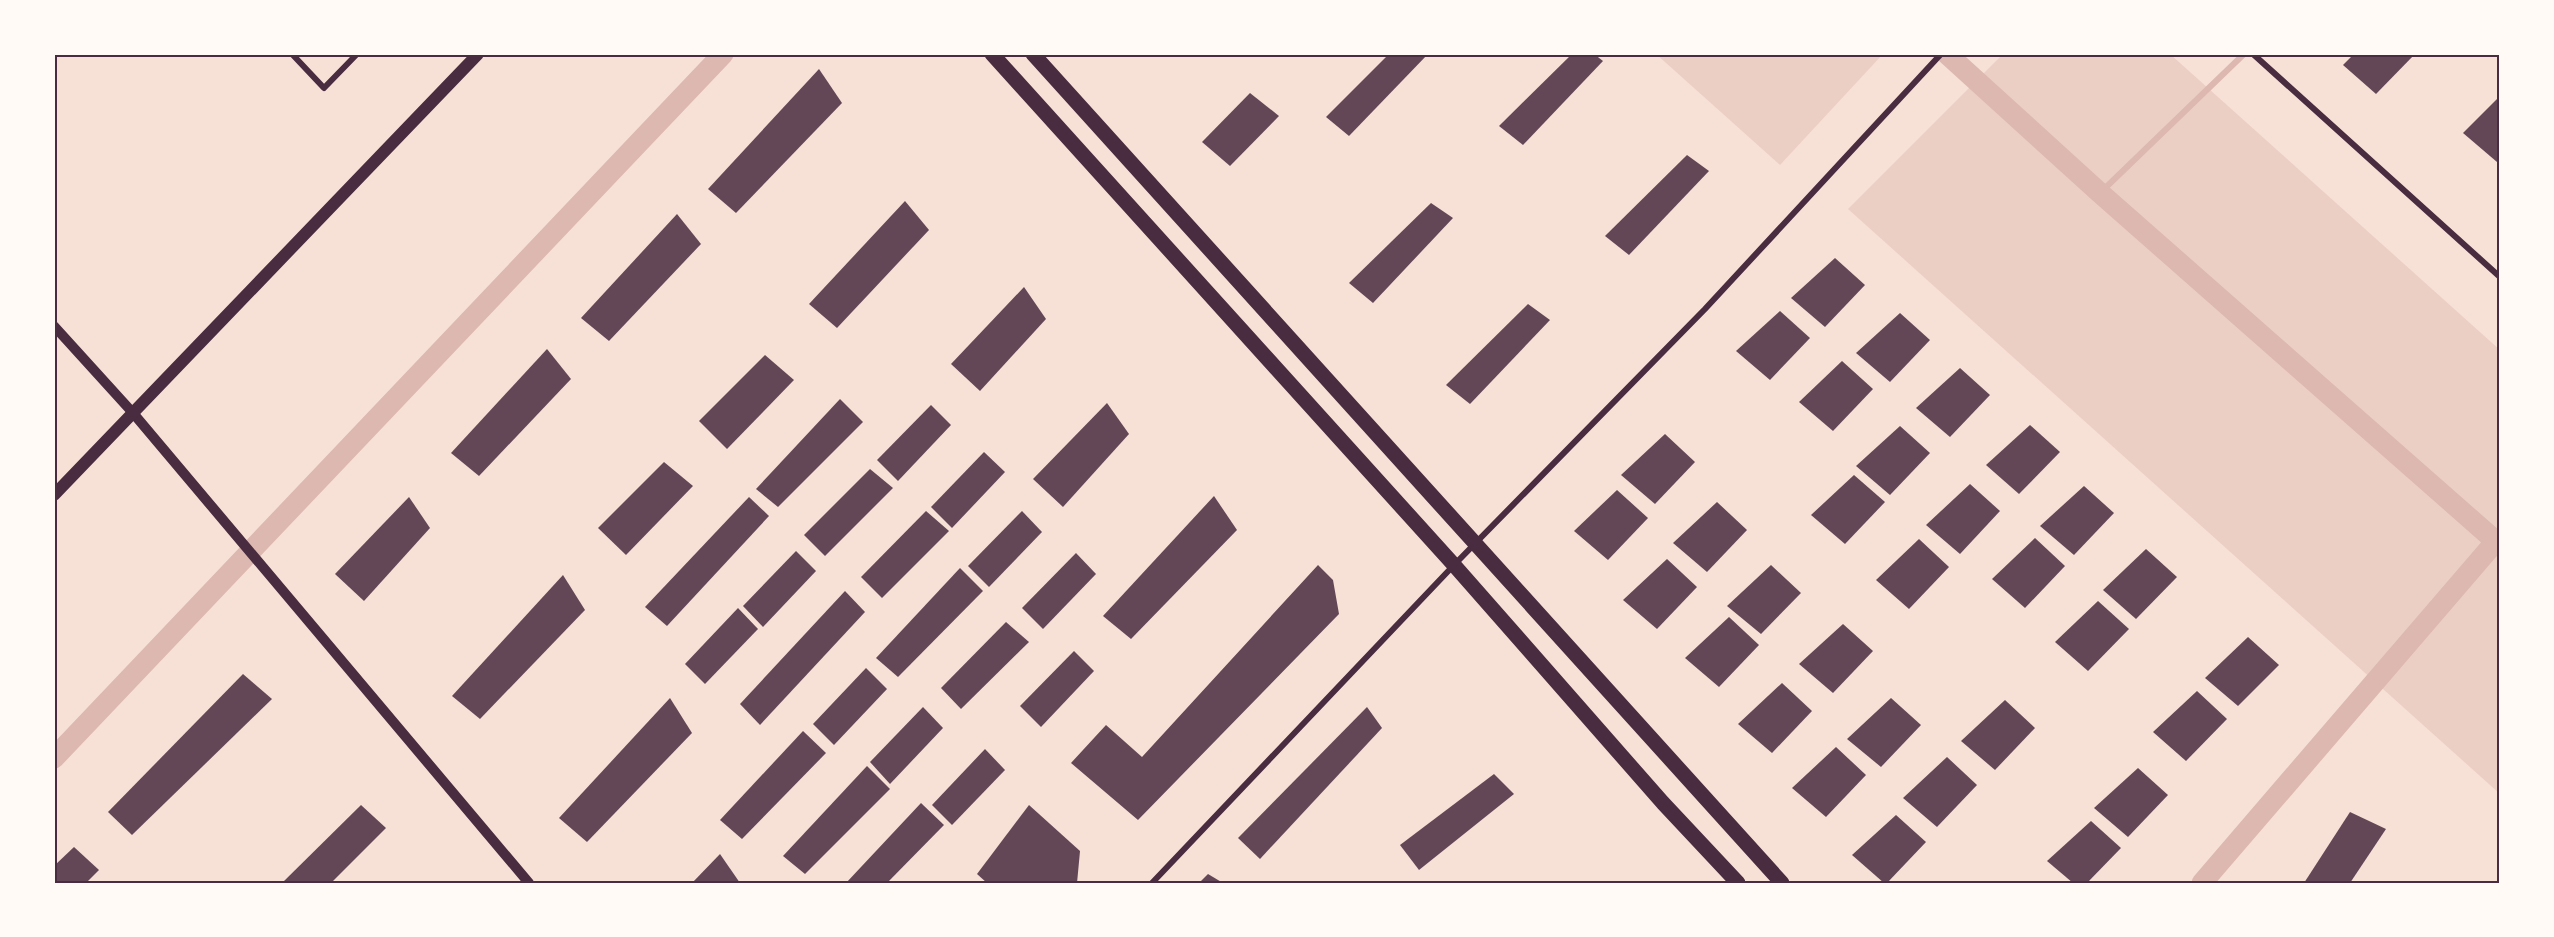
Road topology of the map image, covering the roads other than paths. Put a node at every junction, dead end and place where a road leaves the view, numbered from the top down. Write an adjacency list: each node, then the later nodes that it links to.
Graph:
1 (292, 54): 2 (street)
2 (357, 54)
3 (478, 54): 10 (main road)
4 (992, 54): 13 (main road)
5 (1033, 54): 12 (main road)
6 (1941, 54): 12 (street)
7 (2253, 54): 8 (street)
8 (2500, 277)
9 (54, 326): 10 (street)
10 (133, 413): 11 (main road); 14 (street)
11 (54, 495)
12 (1475, 543): 13 (street); 17 (main road)
13 (1454, 565): 15 (street); 16 (main road)
14 (529, 883)
15 (1152, 883)
16 (1738, 883)
17 (1782, 883)

